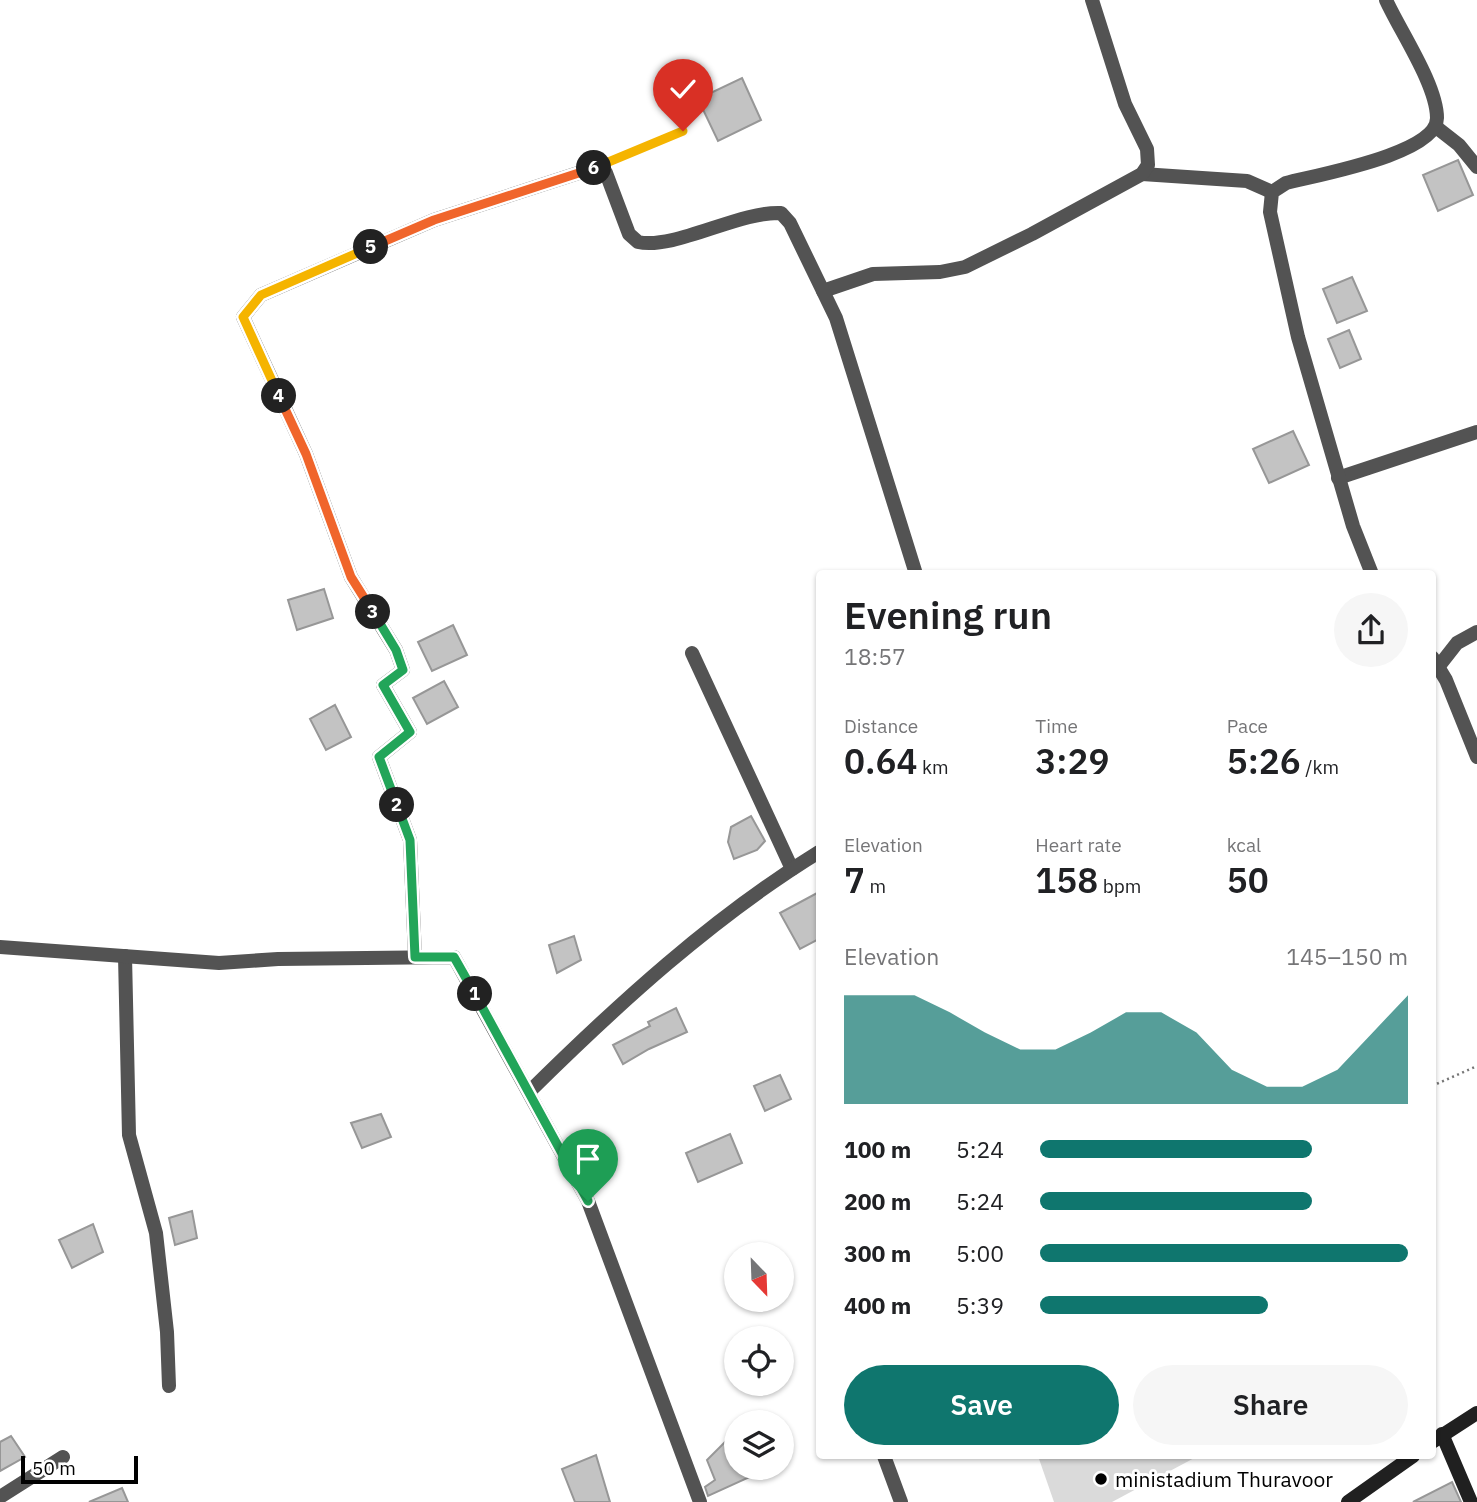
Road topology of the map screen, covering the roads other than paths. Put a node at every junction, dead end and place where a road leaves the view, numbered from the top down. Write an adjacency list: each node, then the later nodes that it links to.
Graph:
1 (1092, 0): 7 (street)
2 (1386, 0): 3 (street)
3 (1436, 127): 6 (street); 8 (street)
4 (683, 131): 5 (lane)
5 (603, 165): 9 (street); 23 (street)
6 (1477, 167)
7 (1142, 174): 8 (street); 9 (street)
8 (1272, 192): 11 (street)
9 (823, 291): 12 (street)
10 (1477, 432): 11 (street)
11 (1338, 478): 13 (street)
12 (915, 570)
13 (1370, 570)
14 (1477, 632): 16 (street)
15 (692, 653): 20 (street)
16 (1436, 661)
17 (1436, 664): 18 (street)
18 (1477, 757)
19 (816, 854): 20 (street)
20 (792, 869): 24 (street)
21 (0, 947): 22 (street)
22 (125, 956): 23 (street); 25 (street)
23 (415, 957): 24 (street)
24 (529, 1092): 32 (street)
25 (169, 1386)
26 (1477, 1413): 27 (main road)
27 (1437, 1438): 35 (main road)
28 (63, 1457): 31 (street)
29 (885, 1459): 33 (street)
30 (1409, 1459): 34 (main road)
31 (0, 1497)
32 (700, 1502)
33 (901, 1502)
34 (1348, 1502)
35 (1471, 1502)

